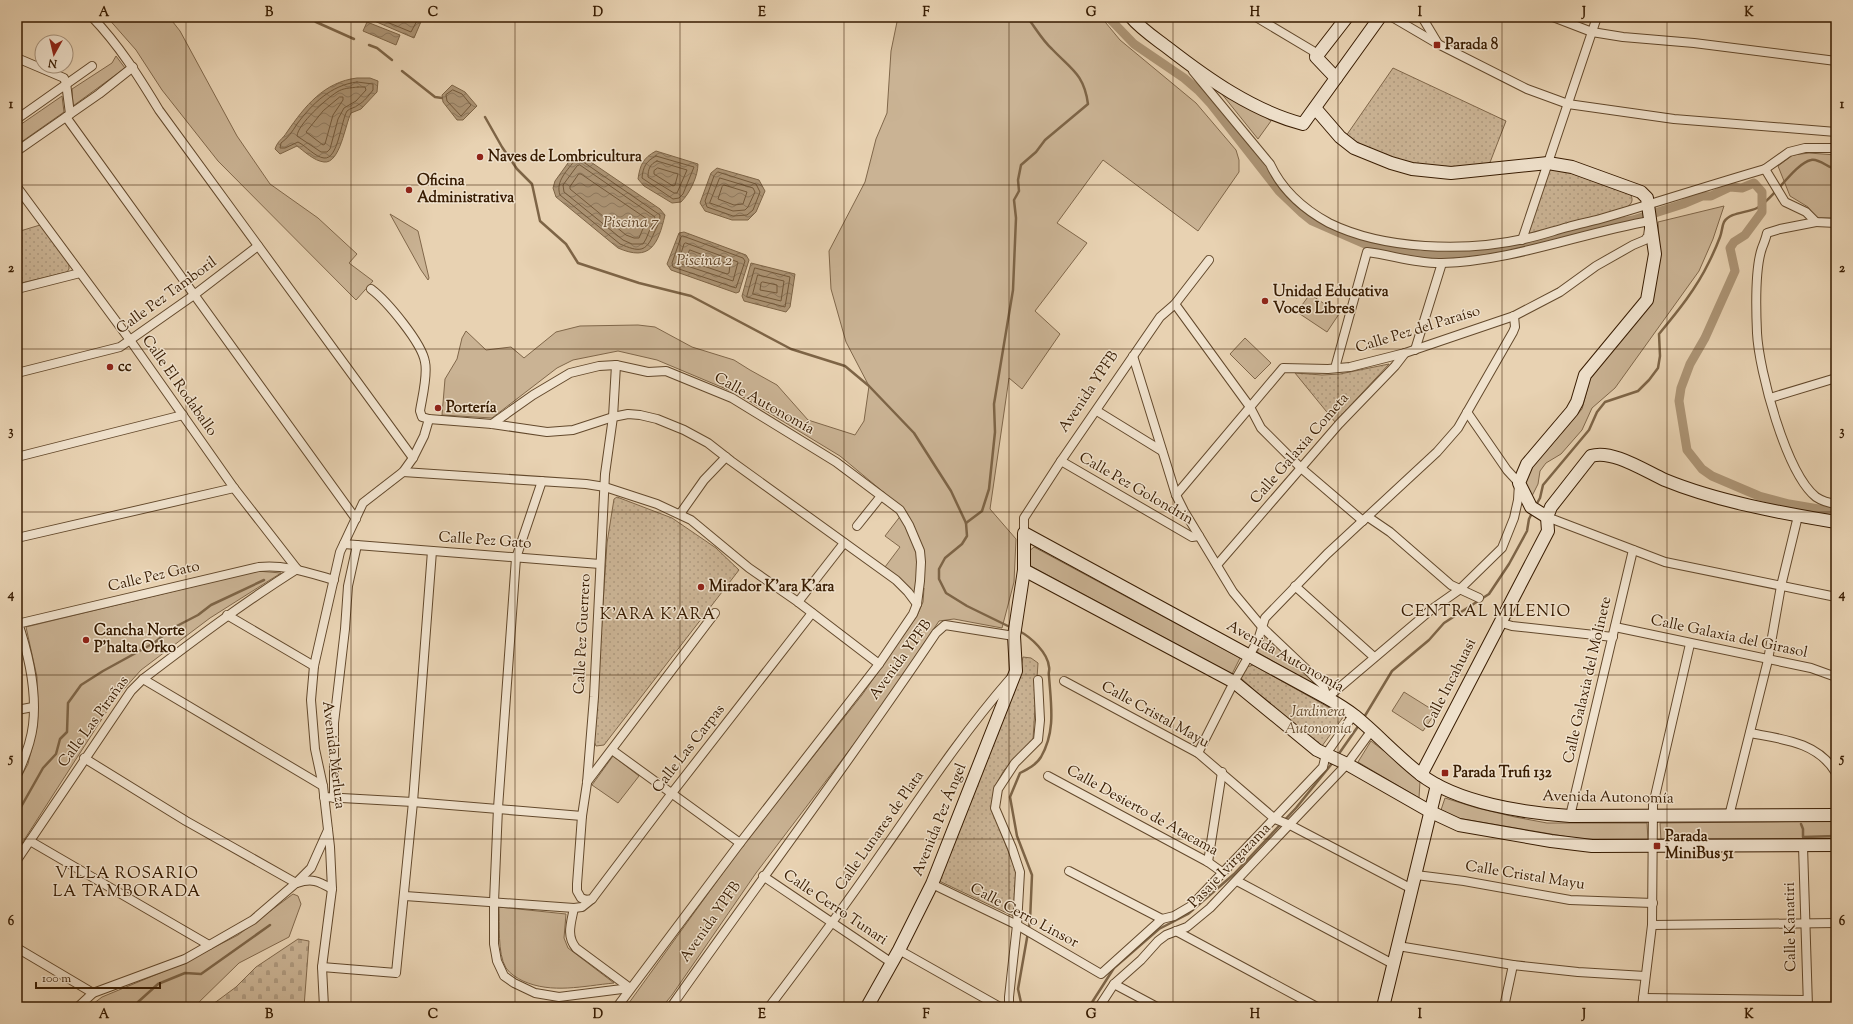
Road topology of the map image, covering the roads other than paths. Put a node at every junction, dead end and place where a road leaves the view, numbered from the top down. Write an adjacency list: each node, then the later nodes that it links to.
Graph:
1 (92, 17): 17 (street)
2 (1131, 17): 14 (street)
3 (1256, 17): 12 (street)
4 (1347, 17): 12 (street)
5 (1380, 17): 18 (street)
6 (1392, 17): 11 (street)
7 (1422, 17): 11 (street)
8 (1553, 17): 10 (street)
9 (1597, 17): 10 (street)
10 (1592, 32): 15 (street); 20 (street)
11 (1438, 44): 20 (street)
12 (1316, 57): 18 (street)
13 (17, 58): 19 (street)
14 (1184, 60): 21 (street); 33 (street)
15 (1836, 61)
16 (92, 66): 19 (street)
17 (133, 67): 22 (street); 34 (street)
18 (1336, 78): 21 (street)
19 (66, 83): 22 (street); 23 (street)
20 (1568, 104): 24 (street); 27 (street)
21 (1314, 108): 27 (street)
22 (68, 115): 26 (street); 40 (street)
23 (17, 119)
24 (1836, 132)
25 (1836, 148): 28 (street)
26 (17, 151)
27 (1548, 163): 30 (street); 33 (street)
28 (1765, 169): 30 (street); 31 (street)
29 (17, 187): 37 (street, Calle El Rodaballo)
30 (1650, 213): 33 (street); 36 (street); 42 (street, Calle Pez del Paraíso); 67 (street)
31 (1816, 222): 32 (street); 51 (street)
32 (1836, 223)
33 (1522, 240)
34 (258, 246): 40 (street, Calle Pez Tamboril); 62 (street)
35 (1209, 260): 41 (street, Avenida YPFB)
36 (1442, 263): 44 (street); 48 (street)
37 (80, 273): 38 (street); 43 (street, Calle El Rodaballo)
38 (17, 289)
39 (371, 289): 57 (street)
40 (194, 295): 43 (street, Calle Pez Tamboril); 76 (street)
41 (1175, 304): 46 (street, Avenida YPFB); 52 (street)
42 (1514, 316): 44 (street, Calle Pez del Paraíso); 54 (street)
43 (130, 340): 49 (street, Calle Pez Tamboril); 55 (street, Calle El Rodaballo)
44 (1416, 350): 45 (street, Calle Pez del Paraíso)
45 (1405, 354): 48 (street, Calle Pez del Paraíso); 64 (street, Calle Galaxia Cometa)
46 (1132, 356): 53 (street, Avenida YPFB); 59 (street)
47 (616, 365): 56 (street, Calle Pez Guerrero); 58 (street, Calle Autonomía); 71 (street, Calle Autonomía)
48 (1335, 368): 52 (street, Calle Pez del Paraíso)
49 (17, 373)
50 (1836, 378): 51 (street)
51 (1770, 398): 72 (street)
52 (1250, 407): 64 (street); 70 (street, Calle Pez del Paraíso)
53 (1097, 411): 59 (street); 63 (street, Avenida YPFB)
54 (1467, 412): 67 (street); 77 (street)
55 (183, 415): 60 (street); 69 (street, Calle El Rodaballo)
56 (613, 417): 58 (street); 61 (street); 68 (street, Calle Pez Guerrero)
57 (429, 419): 58 (street); 62 (street, Avenida Merluza)
58 (492, 424)
59 (1162, 451): 70 (street)
60 (17, 457)
61 (726, 457): 74 (street); 83 (street)
62 (413, 458): 65 (street, Avenida Merluza)
63 (1061, 461): 80 (street, Avenida YPFB); 81 (street, Calle Pez Golondrin)
64 (1301, 468): 77 (street); 90 (street, Calle Galaxia Cometa)
65 (403, 472): 66 (street); 76 (street, Avenida Merluza)
66 (542, 481): 68 (street); 88 (street)
67 (1519, 483): 73 (street); 96 (street)
68 (604, 487): 74 (street); 89 (street, Calle Pez Guerrero)
69 (234, 488): 82 (street); 91 (street, Calle El Rodaballo)
70 (1176, 495): 81 (street)
71 (881, 496): 79 (street); 100 (street, Calle Autonomía)
72 (1836, 504)
73 (1539, 512): 75 (street, Calle Incahuasi); 86 (street); 105 (street, Calle Incahuasi)
74 (680, 514): 99 (street)
75 (1798, 516): 78 (street, Calle Incahuasi); 95 (street)
76 (356, 519): 84 (street, Avenida Merluza)
77 (1366, 519): 94 (street); 96 (street)
78 (1836, 522)
79 (857, 526)
80 (1024, 533): 92 (street, Avenida YPFB); 111 (street, Avenida Autonomía)
81 (1199, 536): 90 (street)
82 (17, 538)
83 (844, 543): 99 (street); 100 (street)
84 (344, 544): 85 (street, Calle Pez Gato); 93 (street, Avenida Merluza)
85 (357, 545): 87 (street, Calle Pez Gato); 143 (street, Avenida Merluza)
86 (1633, 550): 95 (street); 106 (street, Calle Galaxia del Molinete)
87 (432, 551): 88 (street, Calle Pez Gato); 144 (street)
88 (516, 558): 89 (street, Calle Pez Gato); 145 (street)
89 (600, 564): 138 (street, Calle Pez Guerrero)
90 (1217, 565): 107 (street)
91 (297, 569): 93 (street); 103 (street, Calle Las Pirañas); 104 (street, Calle Pez Gato)
92 (1024, 570): 108 (street, Avenida YPFB); 121 (street)
93 (334, 580): 115 (street, Avenida Merluza)
94 (1295, 586): 107 (street); 112 (street)
95 (1781, 586): 97 (street); 113 (street)
96 (1459, 590): 98 (street); 112 (street)
97 (1836, 597)
98 (1479, 598)
99 (798, 602): 102 (street)
100 (917, 604): 114 (street, Avenida YPFB)
101 (715, 613): 128 (street)
102 (812, 613): 114 (street); 141 (street, Calle Las Carpas)
103 (227, 615): 115 (street); 118 (street, Calle Las Pirañas)
104 (17, 622): 123 (street)
105 (1499, 622): 109 (street); 136 (street, Calle Incahuasi)
106 (1616, 627): 109 (street, Calle Galaxia del Molinete); 110 (street, Calle Galaxia del Girasol)
107 (1263, 628): 111 (street); 122 (street)
108 (1014, 631): 116 (street, Avenida Pez Ángel); 165 (street, Avenida YPFB)
109 (1613, 638): 149 (street, Calle Galaxia del Molinete)
110 (1690, 644): 113 (street, Calle Galaxia del Girasol); 150 (street)
111 (1248, 655): 121 (street); 122 (street, Avenida Autonomía)
112 (1374, 657): 122 (street)
113 (1768, 660): 117 (street, Calle Galaxia del Girasol); 127 (street)
114 (878, 664): 156 (street, Avenida YPFB)
115 (314, 666): 140 (street, Avenida Merluza)
116 (1016, 671): 168 (street, Avenida Pez Ángel); 177 (street, Calle Lunares de Plata)
117 (1836, 677)
118 (143, 679): 131 (street, Calle Las Pirañas); 140 (street)
119 (1038, 680): 181 (street)
120 (1064, 681): 129 (street, Calle Cristal Mayu)
121 (1234, 682): 129 (street); 130 (street)
122 (1327, 698): 125 (street, Avenida Autonomía)
123 (33, 707): 124 (street); 135 (street)
124 (17, 710)
125 (1354, 714): 126 (street, Avenida Autonomía); 130 (street, Pasaje Ivirgazama)
126 (1372, 730): 132 (street, Pasaje Ivirgazama); 136 (street, Avenida Autonomía)
127 (1750, 733): 134 (street); 151 (street)
128 (612, 750): 138 (street); 141 (street)
129 (1198, 753): 133 (street, Calle Cristal Mayu)
130 (1326, 754): 132 (street); 152 (street, Pasaje Ivirgazama)
131 (84, 758): 155 (street, Calle Las Pirañas); 167 (street)
132 (1348, 764): 146 (street); 153 (street, Pasaje Ivirgazama)
133 (1222, 772): 152 (street, Calle Cristal Mayu); 161 (street)
134 (1836, 773)
135 (17, 775)
136 (1421, 775): 139 (street, Avenida Autonomía)
137 (1048, 776): 161 (street, Calle Desierto de Atacama)
138 (587, 783): 148 (street, Calle Pez Guerrero)
139 (1437, 785): 146 (street); 149 (street, Avenida Autonomía)
140 (322, 786): 142 (street, Avenida Merluza)
141 (672, 793): 156 (street); 172 (street, Calle Las Carpas)
142 (324, 797): 143 (street); 154 (street, Avenida Merluza)
143 (334, 798): 144 (street)
144 (413, 802): 145 (street); 171 (street)
145 (498, 808): 148 (street); 173 (street)
146 (1431, 812): 159 (street); 164 (street)
147 (1836, 815): 151 (street, Avenida Autonomía)
148 (582, 816): 172 (street, Calle Pez Guerrero)
149 (1570, 816): 150 (street, Avenida Autonomía)
150 (1652, 816): 151 (street, Avenida Autonomía); 159 (street)
151 (1728, 816)
152 (1275, 819): 153 (street, Calle Cristal Mayu); 163 (street, Pasaje Ivirgazama)
153 (1290, 825): 166 (street, Pasaje Ivirgazama); 170 (street, Calle Cristal Mayu)
154 (328, 830): 167 (street); 169 (street, Avenida Merluza)
155 (30, 841): 160 (street, Calle Las Pirañas); 183 (street)
156 (740, 843): 194 (street, Avenida YPFB)
157 (1836, 845): 158 (street)
158 (1803, 846): 159 (street); 178 (street, Calle Kanatiri)
159 (1654, 847): 174 (street)
160 (17, 860)
161 (1208, 862): 163 (street, Calle Desierto de Atacama)
162 (1070, 871): 176 (street)
163 (1222, 872): 176 (street, Pasaje Ivirgazama)
164 (1416, 875): 170 (street); 174 (street, Calle Cristal Mayu)
165 (763, 876): 177 (street, Calle Cerro Tunari); 201 (street, Avenida YPFB)
166 (1237, 881): 182 (street, Pasaje Ivirgazama); 188 (street)
167 (296, 883): 169 (street); 183 (street)
168 (932, 884): 181 (street, Calle Cerro Linsor); 186 (street, Avenida Pez Ángel)
169 (332, 889): 190 (street, Avenida Merluza)
170 (1412, 889): 184 (street)
171 (405, 896): 173 (street); 190 (street)
172 (589, 899): 175 (street)
173 (494, 902): 175 (street); 194 (street)
174 (1653, 903): 180 (street)
175 (574, 908): 194 (street)
176 (1162, 919): 191 (street, Pasaje Ivirgazama)
177 (834, 922): 187 (street, Calle Cerro Tunari); 202 (street, Calle Lunares de Plata)
178 (1805, 923): 179 (street); 180 (street); 197 (street, Calle Kanatiri)
179 (1836, 923)
180 (1652, 925): 192 (street)
181 (1024, 929): 191 (street, Calle Cerro Linsor); 205 (street)
182 (1176, 931): 193 (street, Pasaje Ivirgazama); 208 (street)
183 (209, 945): 195 (street)
184 (1398, 946): 188 (street); 189 (street)
185 (17, 948): 195 (street)
186 (899, 950): 187 (street, Avenida Pez Ángel); 204 (street, Calle Cerro Tunari)
187 (892, 962): 203 (street, Avenida Pez Ángel)
188 (1393, 964): 209 (street)
189 (1513, 965): 192 (street); 210 (street)
190 (322, 967): 199 (street, Avenida Merluza)
191 (1102, 974)
192 (1645, 976): 196 (street)
193 (1114, 984): 206 (street, Pasaje Ivirgazama); 207 (street)
194 (630, 988): 200 (street, Avenida YPFB)
195 (93, 993): 198 (street)
196 (1642, 1003): 197 (street)
197 (1807, 1003)
198 (78, 1007)
199 (324, 1007)
200 (617, 1007)
201 (671, 1007)
202 (769, 1007)
203 (867, 1007)
204 (1000, 1007)
205 (1009, 1007)
206 (1099, 1007)
207 (1157, 1007)
208 (1317, 1007)
209 (1383, 1007)
210 (1504, 1007)

